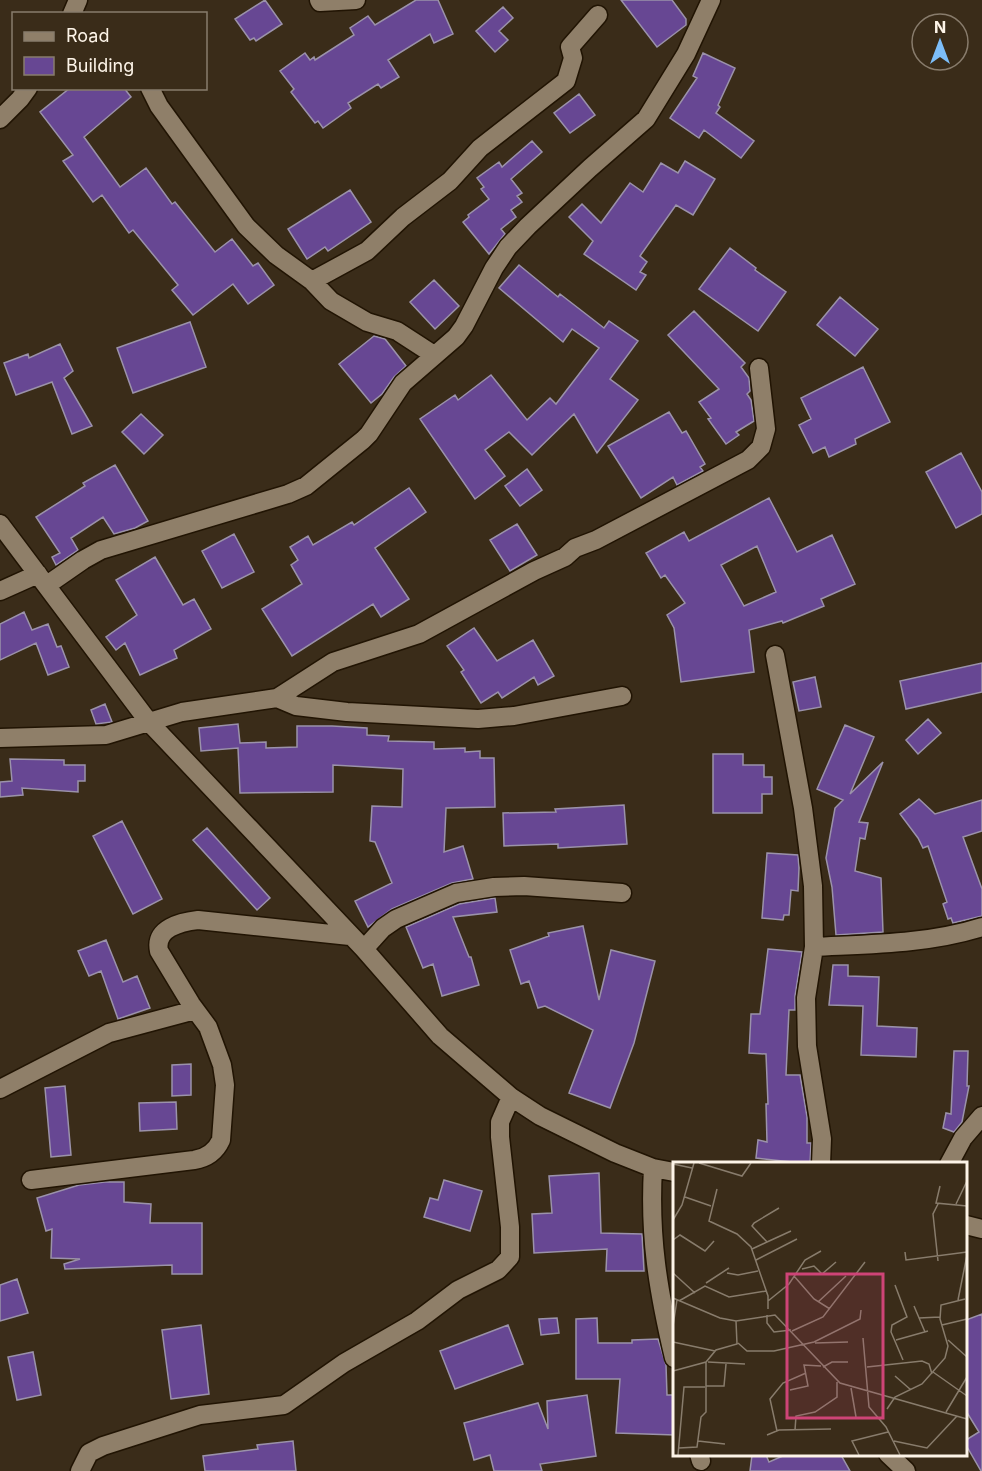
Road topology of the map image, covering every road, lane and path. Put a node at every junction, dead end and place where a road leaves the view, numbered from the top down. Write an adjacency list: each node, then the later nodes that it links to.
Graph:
1 (319, 0): 2 (street)
2 (356, 0)
3 (711, 0): 9 (street)
4 (598, 15): 8 (street)
5 (27, 90): 7 (street)
6 (151, 90): 8 (street)
7 (0, 119)
8 (312, 281): 9 (street)
9 (434, 356): 12 (street)
10 (759, 368): 16 (street)
11 (0, 524): 12 (street)
12 (42, 580): 13 (street); 17 (street)
13 (0, 591)
14 (775, 654): 22 (street)
15 (622, 696): 16 (street)
16 (277, 698): 17 (street)
17 (148, 721): 18 (street); 21 (street)
18 (0, 738)
19 (622, 893): 23 (street)
20 (982, 927): 22 (street)
21 (350, 936): 23 (street); 24 (street)
22 (814, 947): 28 (street)
23 (364, 949): 26 (street)
24 (195, 1010): 25 (street); 32 (street)
25 (0, 1089)
26 (511, 1097): 30 (street); 37 (street)
27 (982, 1116): 29 (street)
28 (821, 1162)
29 (950, 1162)
30 (653, 1168): 31 (street); 35 (street)
31 (673, 1172)
32 (31, 1180)
33 (967, 1225): 34 (street)
34 (982, 1229)
35 (673, 1350)
36 (889, 1456): 38 (street)
37 (80, 1471)
38 (906, 1471)

